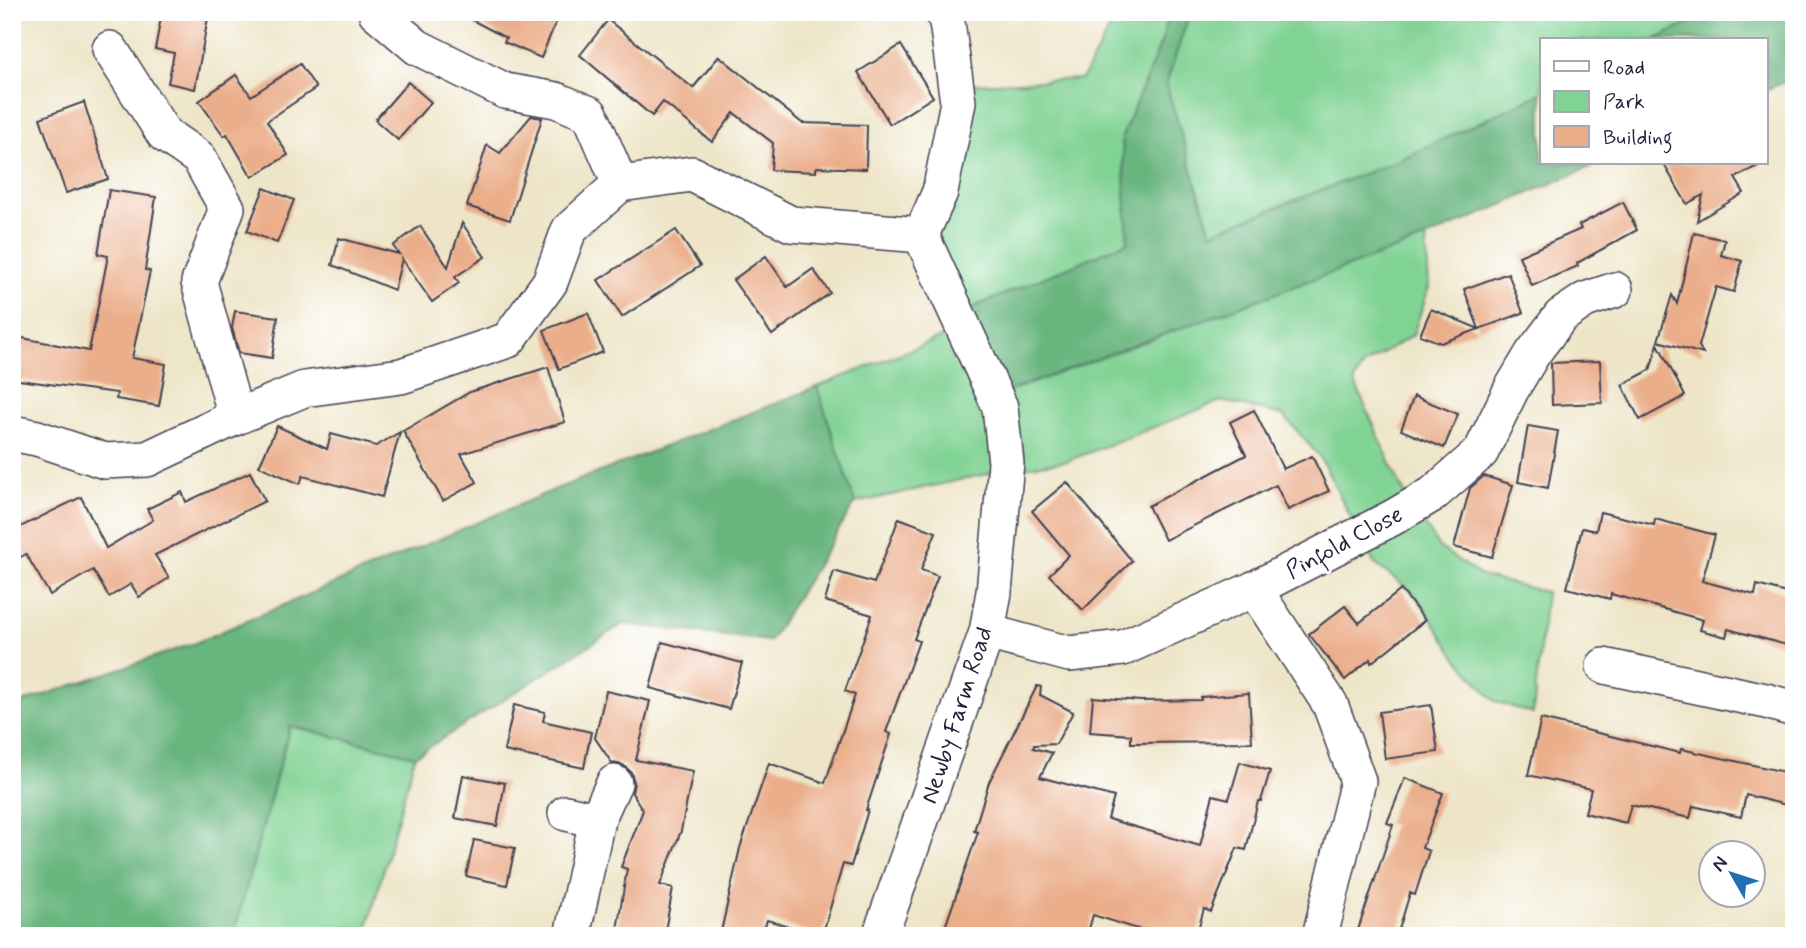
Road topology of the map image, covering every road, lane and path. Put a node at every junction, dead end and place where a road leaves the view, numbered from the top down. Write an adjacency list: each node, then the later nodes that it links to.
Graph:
1 (376, 12): 4 (street)
2 (943, 12): 5 (street)
3 (110, 49): 7 (street)
4 (620, 184): 5 (street); 7 (street)
5 (921, 235): 10 (street, Newby Farm Road)
6 (1615, 290): 9 (street, Pinfold Close)
7 (236, 417): 8 (street)
8 (12, 433)
9 (1254, 589): 10 (street, Pinfold Close); 16 (street)
10 (987, 632): 15 (street, Newby Farm Road)
11 (1604, 666): 12 (street)
12 (1794, 709)
13 (614, 783): 14 (street)
14 (572, 936)
15 (880, 936)
16 (1320, 936)

